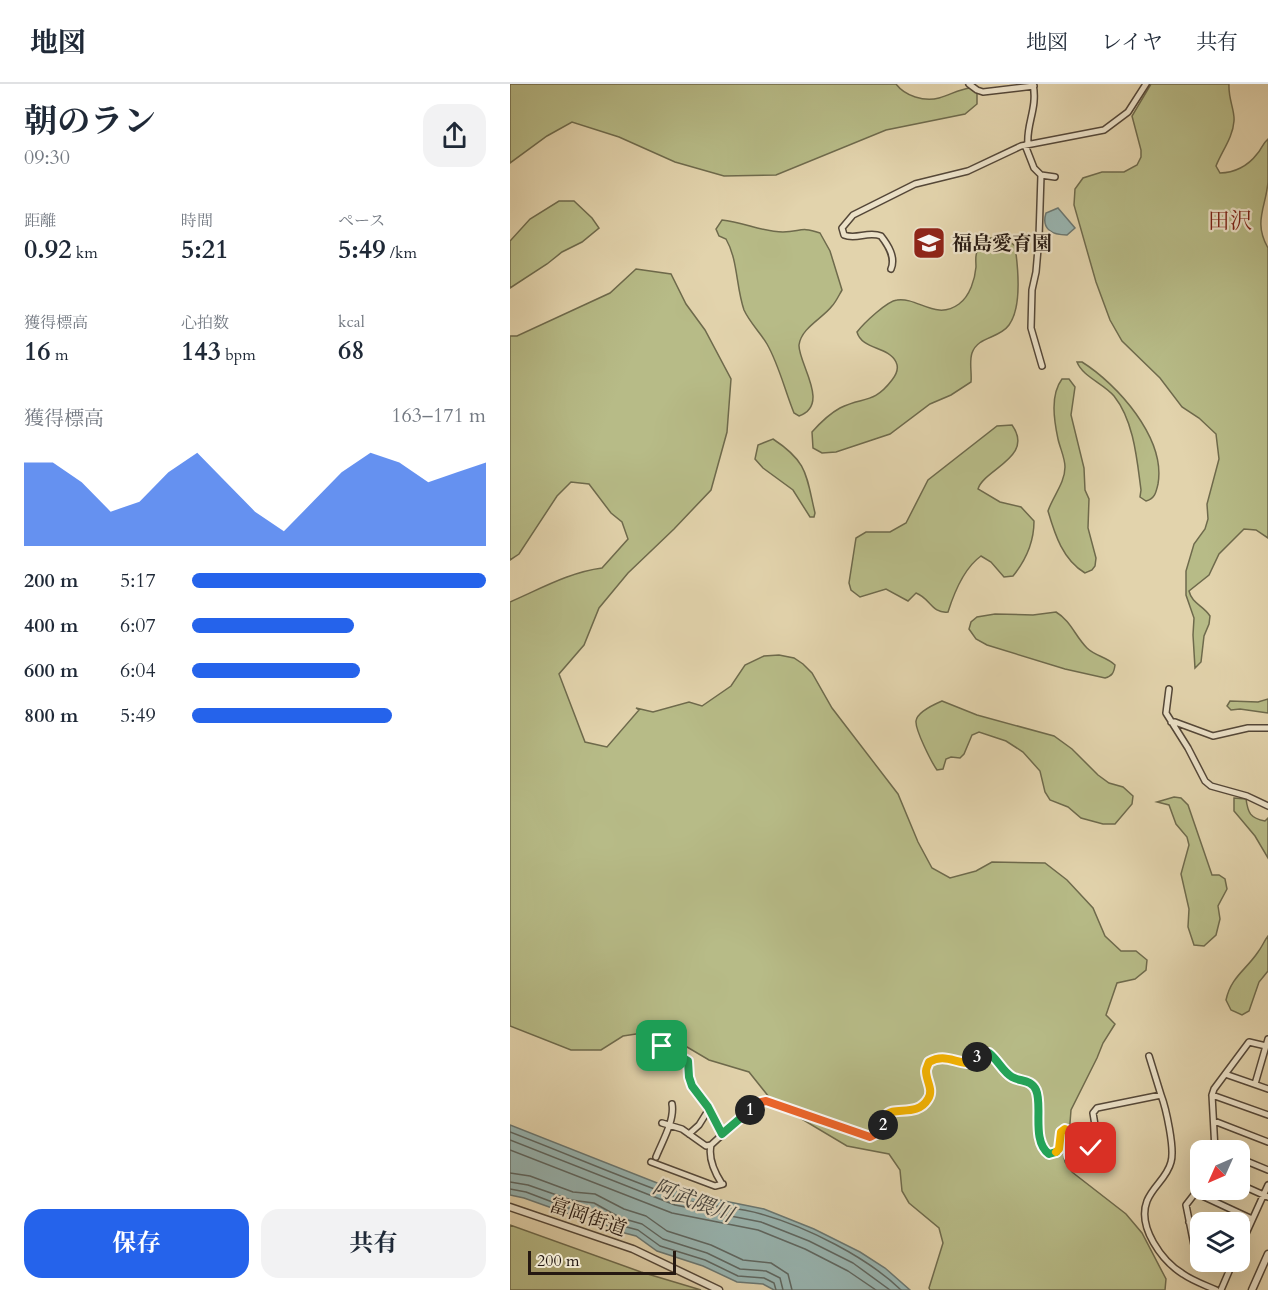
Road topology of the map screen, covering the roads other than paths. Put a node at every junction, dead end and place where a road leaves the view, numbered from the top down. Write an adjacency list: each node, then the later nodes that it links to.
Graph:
1 (969, 84): 3 (street)
2 (1146, 84): 4 (street)
3 (1034, 85): 4 (street)
4 (1026, 145): 5 (street); 7 (street)
5 (1041, 175): 6 (street); 8 (street)
6 (1055, 177)
7 (891, 268)
8 (1042, 366)
9 (1169, 689): 10 (street)
10 (1171, 722): 11 (street); 12 (street)
11 (1268, 728)
12 (1268, 806)
13 (1268, 1039): 15 (street)
14 (662, 1046): 23 (street)
15 (1266, 1046): 17 (street); 18 (street)
16 (1149, 1056): 20 (street)
17 (1225, 1074): 18 (street); 21 (street)
18 (1255, 1084): 19 (street)
19 (1268, 1089)
20 (1161, 1095): 29 (street); 48 (street)
21 (1212, 1095): 24 (street); 25 (street)
22 (672, 1104): 27 (street)
23 (709, 1109): 28 (street); 29 (street)
24 (1268, 1115)
25 (1214, 1121): 30 (street); 31 (street)
26 (662, 1123): 27 (street)
27 (669, 1124): 28 (street); 32 (street)
28 (689, 1134): 32 (street)
29 (722, 1134): 32 (street)
30 (1216, 1140)
31 (1268, 1142)
32 (711, 1145)
33 (1250, 1163): 34 (street)
34 (1268, 1170)
35 (1268, 1185): 37 (street)
36 (1250, 1189): 37 (street)
37 (1266, 1196): 41 (street)
38 (1190, 1200): 42 (street)
39 (1211, 1200): 41 (street)
40 (510, 1208): 47 (street, 富岡街道)
41 (1252, 1219): 43 (street)
42 (1189, 1222): 44 (street)
43 (1250, 1224)
44 (1190, 1227)
45 (1268, 1254): 50 (street)
46 (1229, 1272): 49 (street)
47 (719, 1290)
48 (1216, 1290)
49 (1221, 1290)
50 (1252, 1290)

